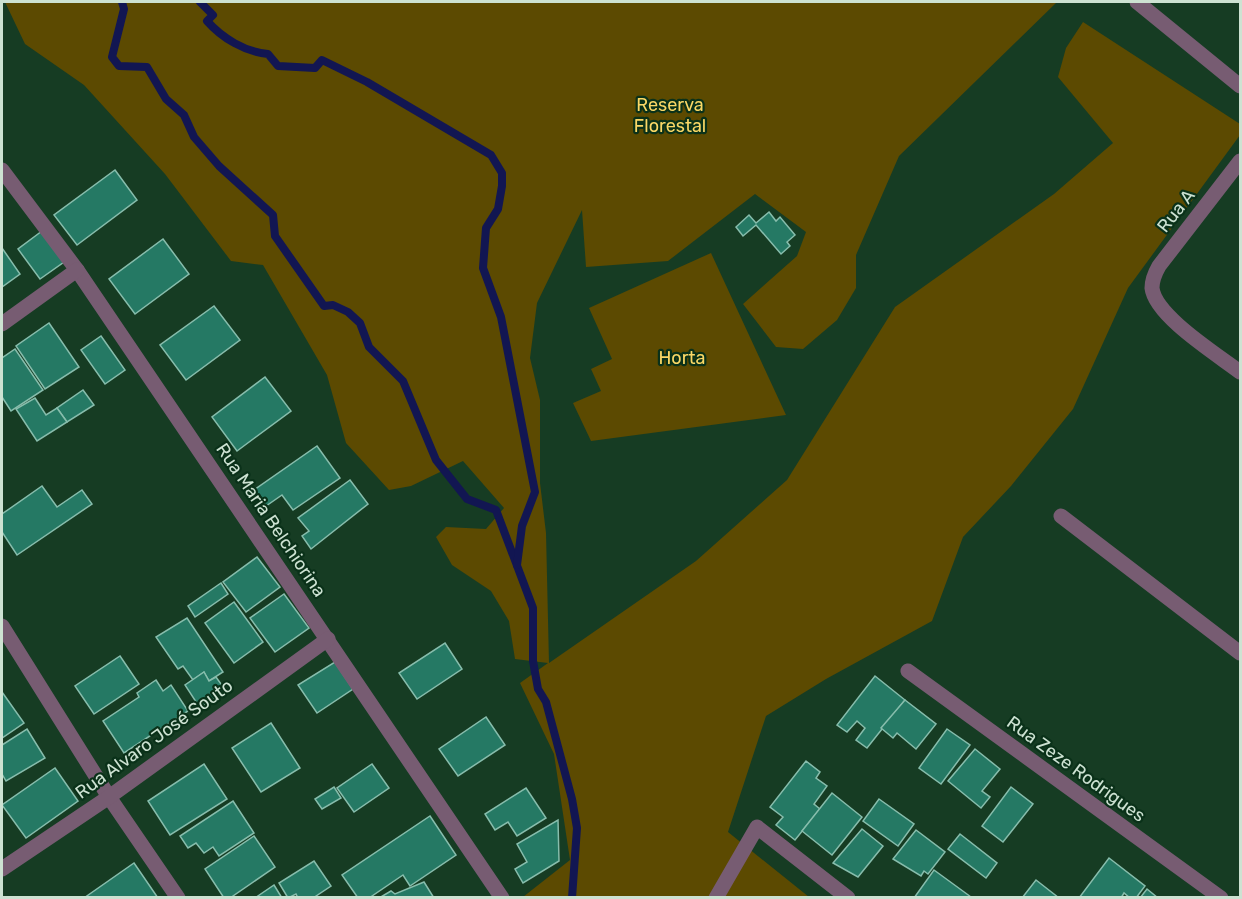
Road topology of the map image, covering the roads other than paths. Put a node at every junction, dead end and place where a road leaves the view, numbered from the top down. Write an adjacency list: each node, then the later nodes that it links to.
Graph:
1 (1137, 2): 2 (street)
2 (1240, 86)
3 (1240, 161): 7 (street, Rua A)
4 (2, 170): 5 (street, Rua Maria Belchiorina)
5 (77, 270): 6 (street); 10 (street, Rua Maria Belchiorina)
6 (2, 324)
7 (1240, 372)
8 (1061, 516): 11 (street)
9 (2, 626): 13 (street)
10 (328, 639): 13 (street, Rua Alvaro José Souto); 16 (street, Rua Maria Belchiorina)
11 (1240, 653)
12 (908, 671): 19 (street, Rua Zeze Rodrigues)
13 (109, 797): 14 (street, Rua Alvaro José Souto); 15 (street)
14 (2, 869)
15 (178, 897)
16 (502, 897)
17 (716, 897): 18 (street)
18 (848, 897)
19 (1221, 897)

